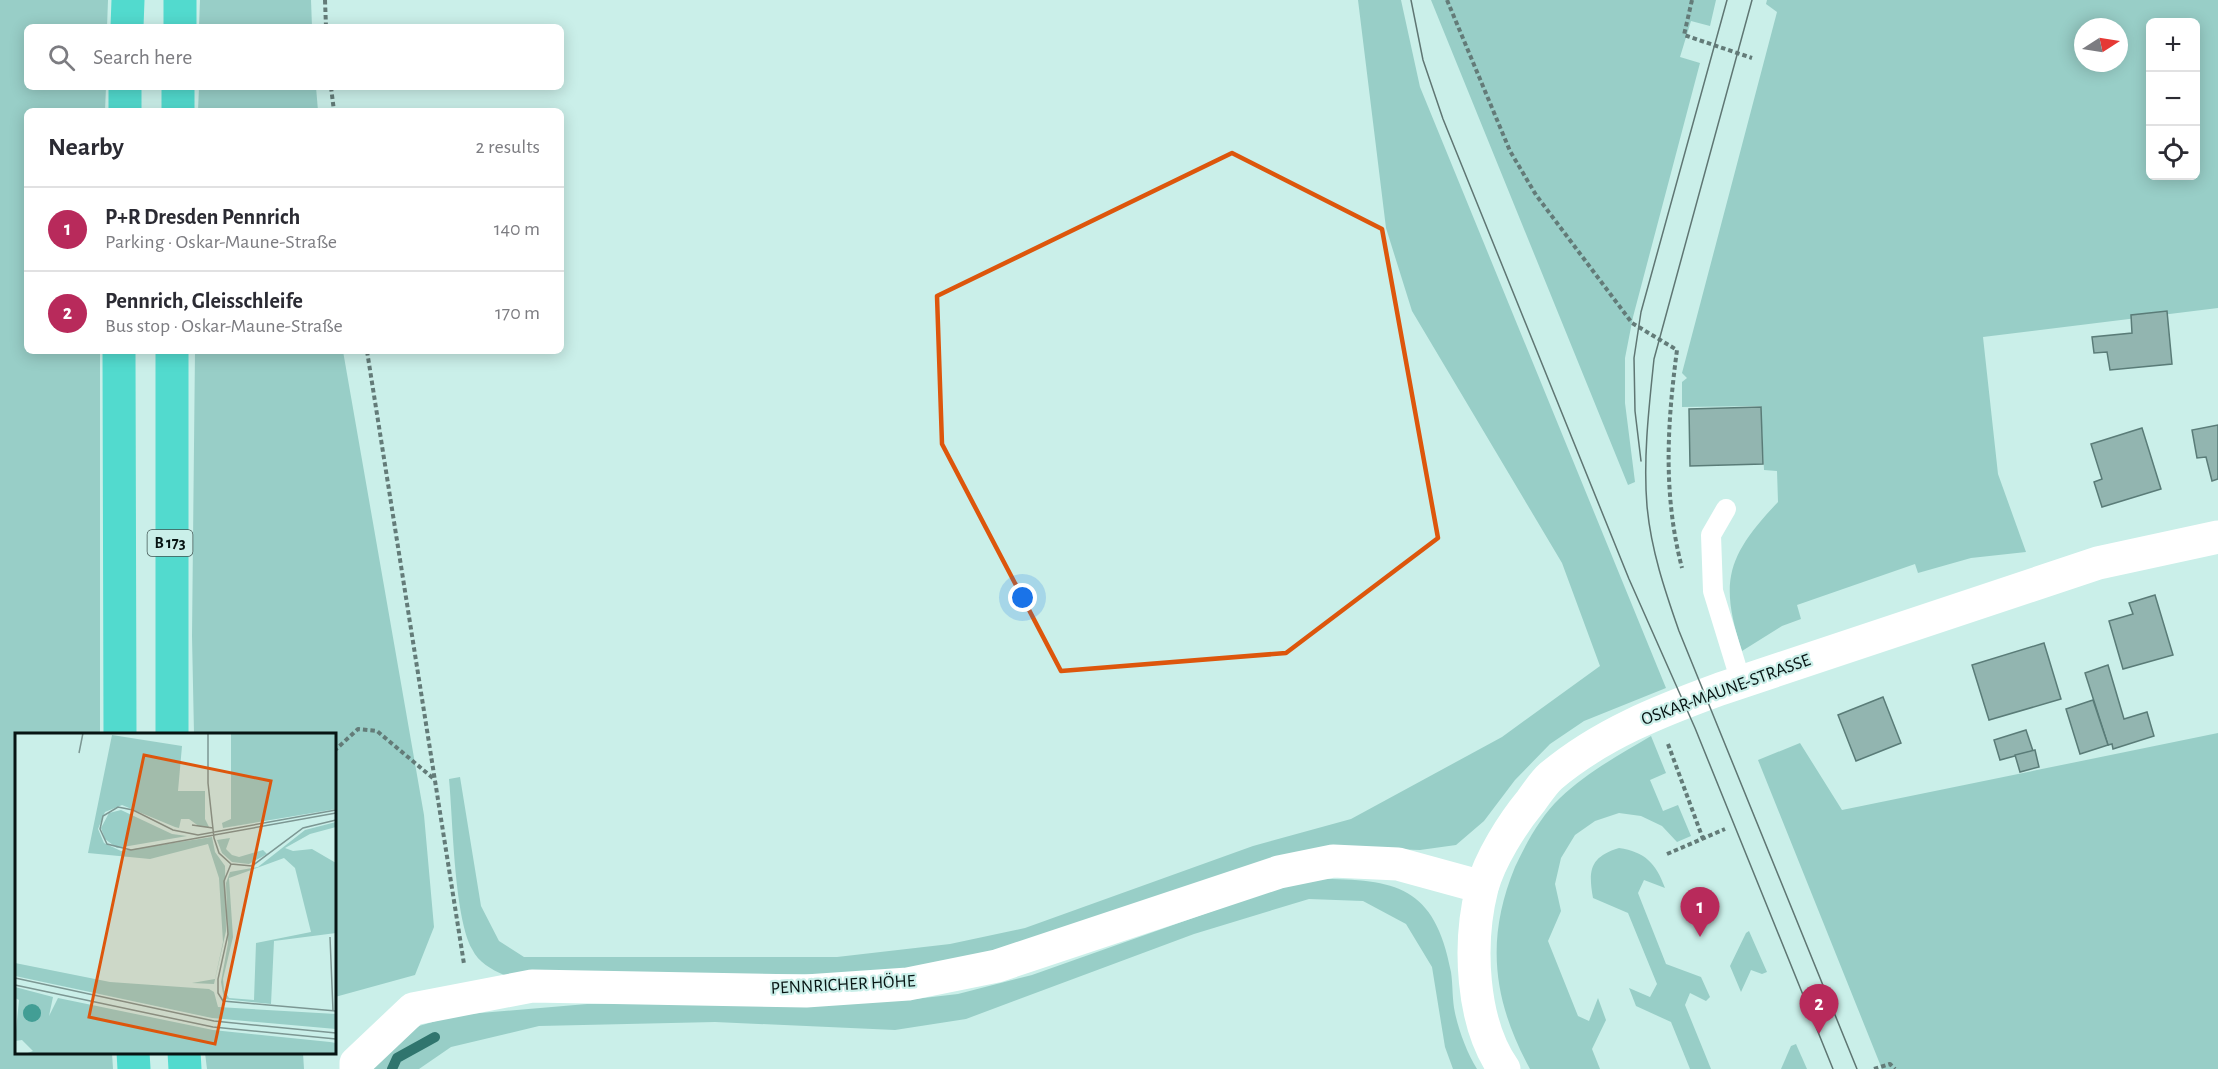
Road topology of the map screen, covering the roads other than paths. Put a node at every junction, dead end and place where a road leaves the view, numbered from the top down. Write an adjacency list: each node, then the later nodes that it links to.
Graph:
1 (128, 0): 3 (highway)
2 (180, 0): 4 (highway)
3 (127, 24)
4 (180, 24)
5 (125, 90): 7 (highway)
6 (178, 90): 8 (highway)
7 (125, 108)
8 (178, 108)
9 (119, 354): 14 (highway)
10 (172, 354): 15 (highway, B 173)
11 (1726, 509): 13 (lane)
12 (2218, 537): 13 (street, OSKAR-MAUNE-STRASSE)
13 (1741, 682): 16 (street, OSKAR-MAUNE-STRASSE)
14 (120, 733)
15 (172, 733)
16 (1482, 887): 21 (street, PENNRICHER HÖHE); 22 (street, OSKAR-MAUNE-STRASSE)
17 (133, 1054): 19 (highway)
18 (184, 1054): 20 (highway)
19 (134, 1069)
20 (185, 1069)
21 (356, 1069)
22 (1504, 1069)

